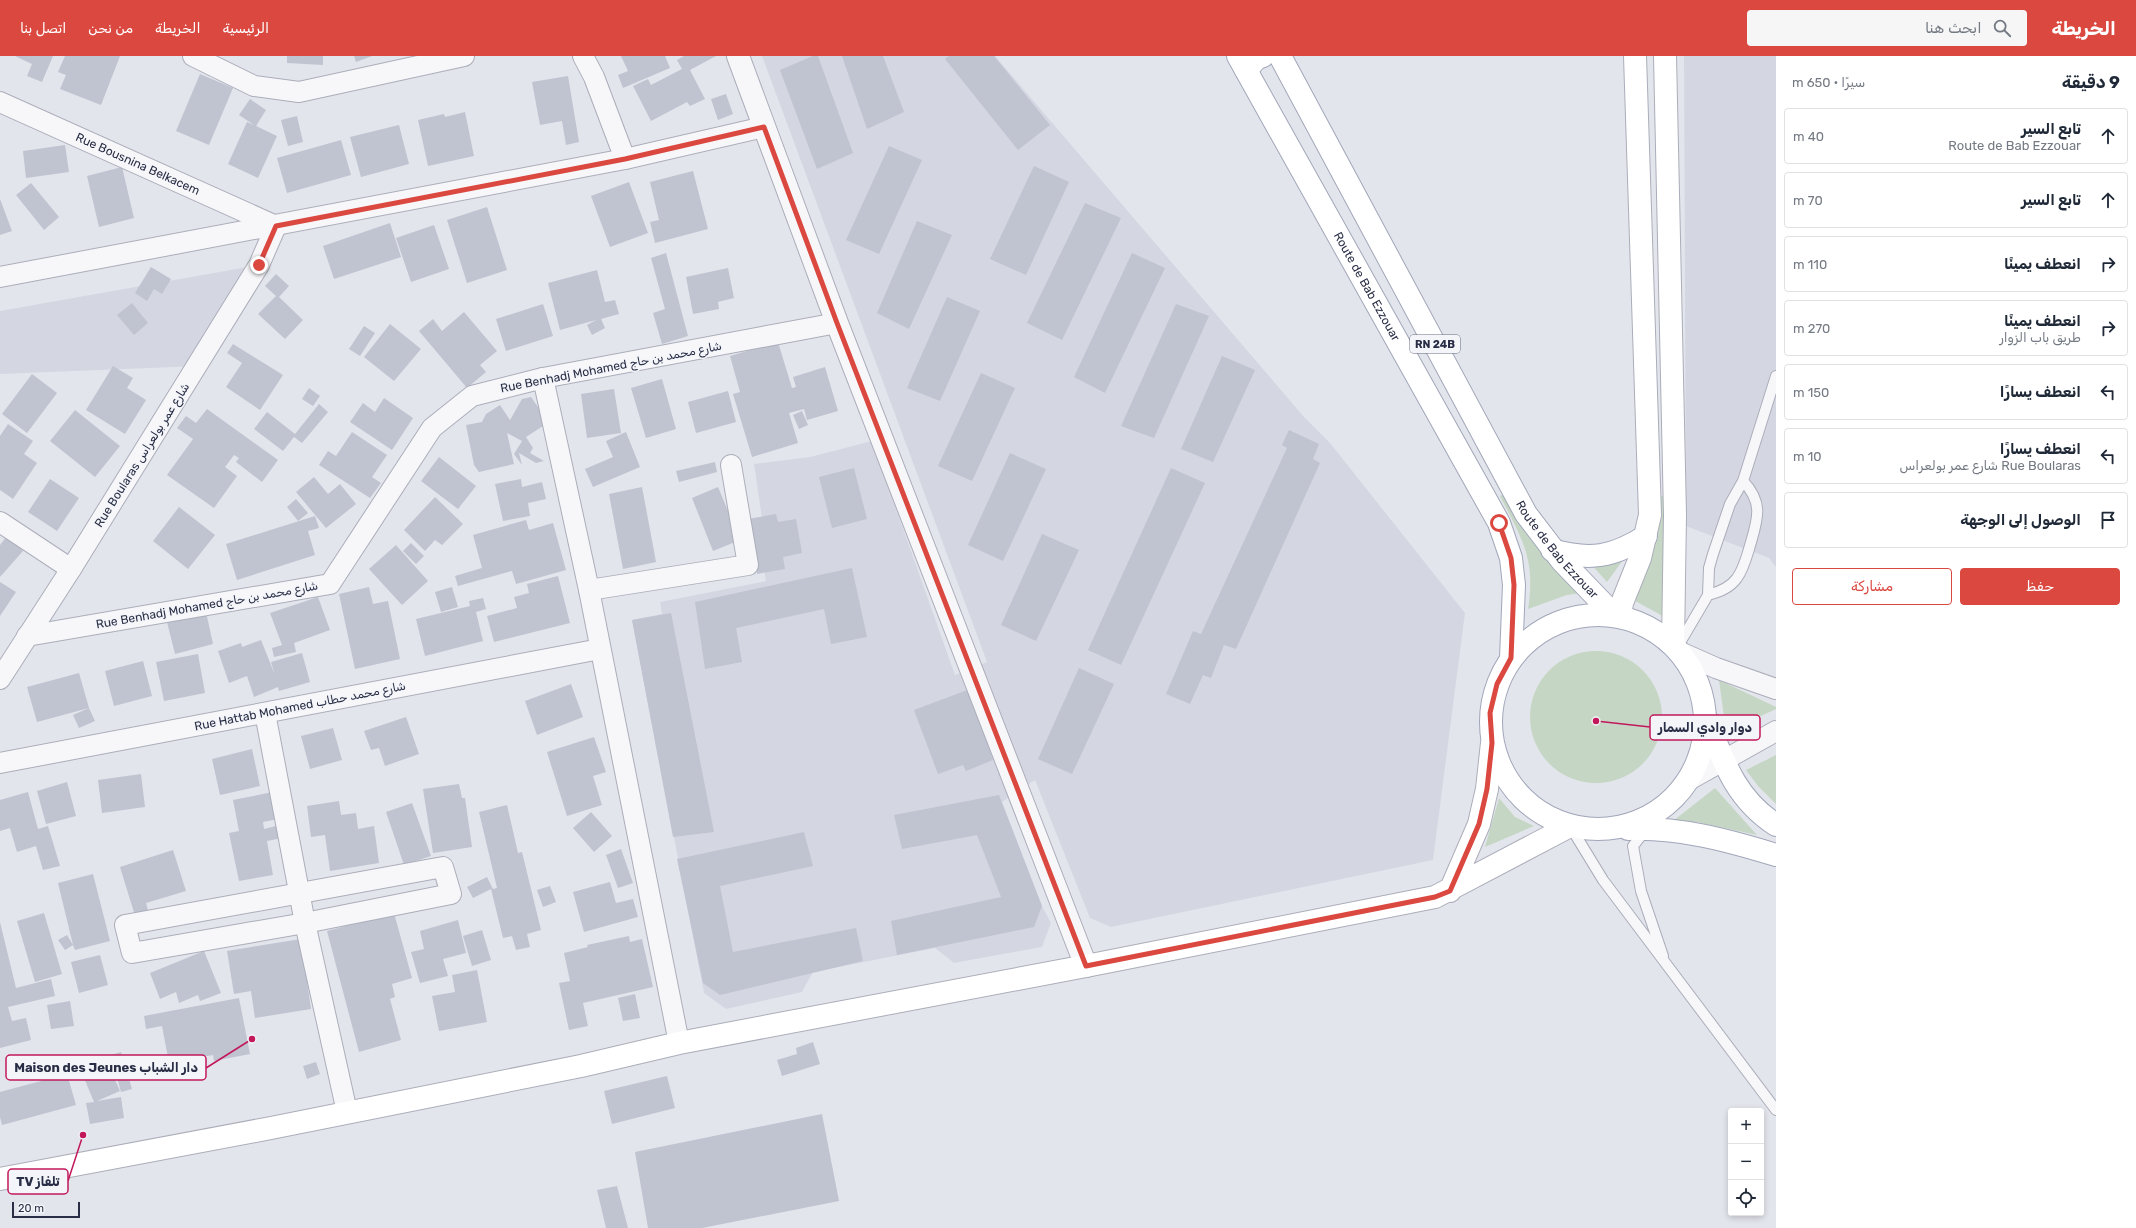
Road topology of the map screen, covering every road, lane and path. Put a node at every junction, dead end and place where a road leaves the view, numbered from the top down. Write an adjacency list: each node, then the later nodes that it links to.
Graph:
1 (193, 56): 2 (street)
2 (464, 56)
3 (583, 56): 12 (street)
4 (738, 56): 11 (street)
5 (1263, 56): 9 (main road)
6 (1280, 56): 22 (main road, Route de Bab Ezzouar / RN 24B)
7 (1635, 56): 21 (main road)
8 (1665, 56): 28 (main road)
9 (1242, 63): 30 (main road, Route de Bab Ezzouar)
10 (0, 102): 13 (street, Rue Bousnina Belkacem)
11 (764, 127): 12 (street); 15 (street)
12 (625, 159): 13 (street)
13 (276, 226): 14 (street); 23 (street, Rue Boularas شارع عمر بولعراس)
14 (0, 277)
15 (837, 323): 17 (street, Rue Benhadj Mohamed شارع محمد بن حاج); 49 (street)
16 (1776, 376): 19 (lane)
17 (543, 378): 24 (street); 27 (street, Rue Benhadj Mohamed شارع محمد بن حاج)
18 (731, 465): 24 (street)
19 (1743, 481): 25 (lane); 25 (lane)
20 (0, 522): 23 (street)
21 (1646, 536): 22 (main road); 26 (main road)
22 (1552, 550): 26 (main road, Route de Bab Ezzouar / RN 24B)
23 (71, 569): 27 (street, Rue Boularas شارع عمر بولعراس)
24 (589, 590): 29 (street)
25 (1708, 595): 28 (lane)
26 (1617, 616): 28 (main road); 30 (main road)
27 (28, 636): 31 (street, Rue Boularas شارع عمر بولعراس)
28 (1677, 648): 32 (street); 34 (main road)
29 (600, 649): 33 (street, Rue Hattab Mohamed شارع محمد حطاب); 51 (street)
30 (1511, 658): 36 (main road)
31 (0, 680)
32 (1776, 689)
33 (265, 713): 38 (street, Rue Hattab Mohamed شارع محمد حطاب); 47 (street)
34 (1706, 716): 37 (main road); 39 (main road)
35 (1776, 731): 37 (street)
36 (1492, 743): 42 (main road); 46 (main road)
37 (1723, 760): 39 (street); 41 (main road)
38 (0, 764)
39 (1687, 781): 40 (main road)
40 (1664, 806): 43 (lane); 44 (main road)
41 (1776, 825)
42 (1570, 826): 44 (main road); 46 (main road); 50 (lane)
43 (1646, 828): 44 (main road); 45 (main road); 50 (lane)
44 (1600, 830)
45 (1776, 855)
46 (1450, 891): 49 (main road)
47 (300, 895): 48 (street); 48 (street); 48 (street)
48 (305, 923): 53 (street)
49 (1086, 966): 51 (main road)
50 (1668, 968): 52 (lane)
51 (679, 1043): 53 (main road)
52 (1776, 1110)
53 (347, 1112): 54 (main road)
54 (0, 1179)

